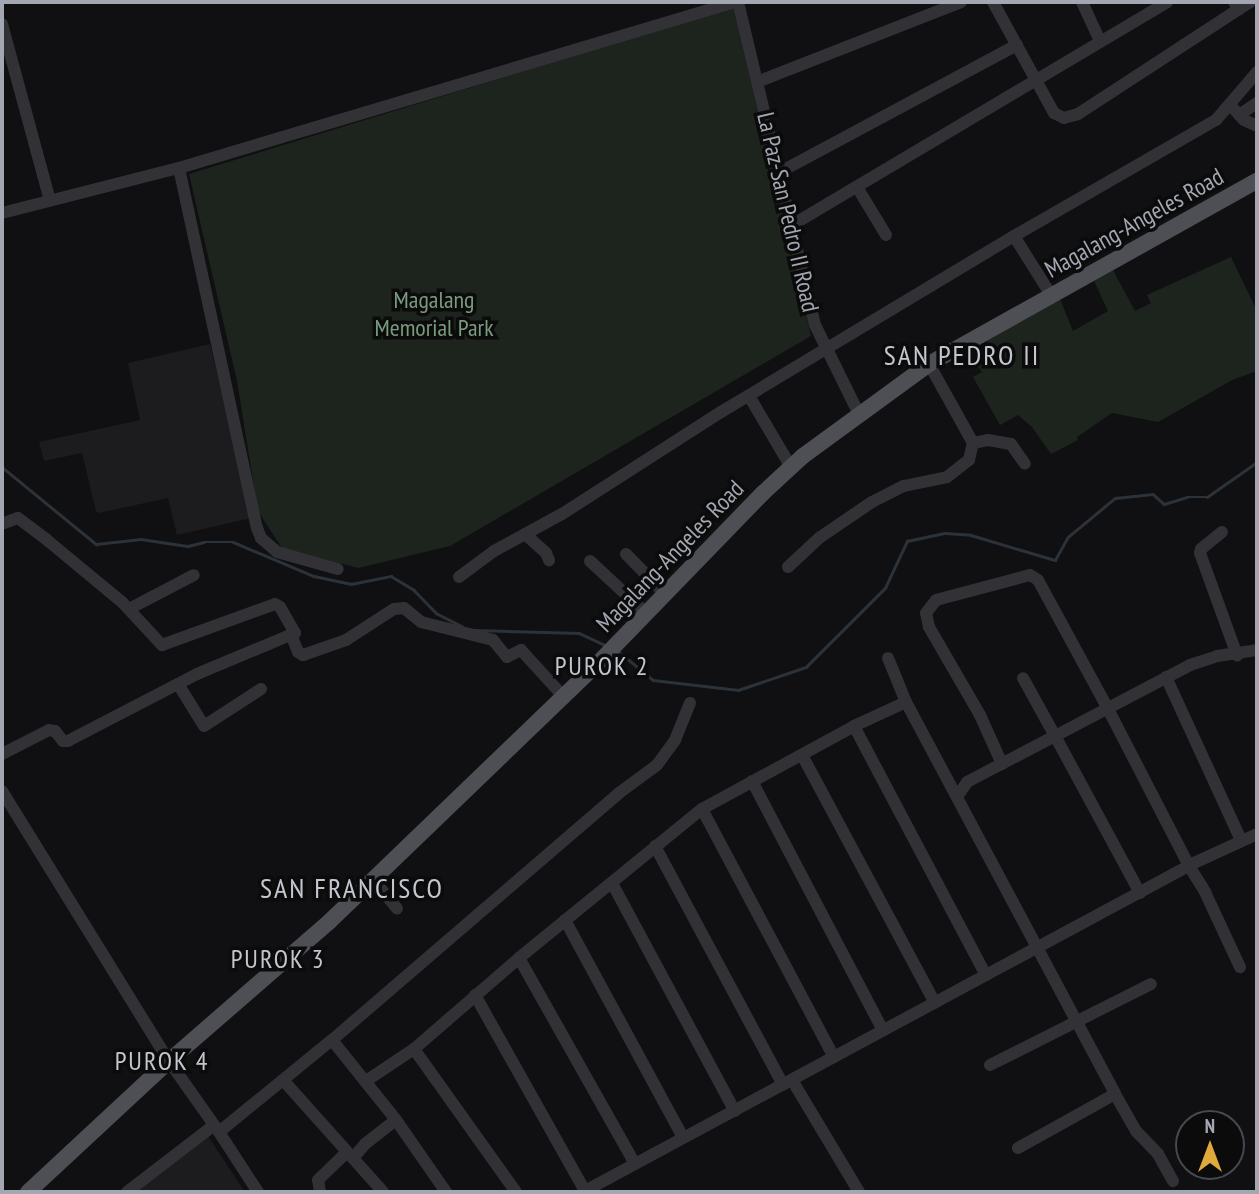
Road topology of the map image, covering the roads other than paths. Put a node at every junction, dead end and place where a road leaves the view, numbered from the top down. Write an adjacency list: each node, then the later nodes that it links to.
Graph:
1 (736, 2): 12 (street, La Paz-San Pedro II Road); 16 (street)
2 (961, 2): 12 (street)
3 (993, 2): 9 (street)
4 (1082, 2): 8 (street)
5 (1167, 2): 8 (street)
6 (1241, 4): 11 (street)
7 (2, 24): 20 (street)
8 (1100, 41): 11 (street)
9 (1017, 45): 11 (street); 17 (street)
10 (1257, 72): 14 (street)
11 (1037, 81): 19 (street)
12 (757, 82): 17 (street, La Paz-San Pedro II Road)
13 (1257, 103): 14 (street)
14 (1235, 110): 15 (street); 24 (street)
15 (1257, 126)
16 (180, 168): 20 (street); 40 (street)
17 (780, 172): 22 (street, La Paz-San Pedro II Road)
18 (1256, 186): 25 (main road, Magalang-Angeles Road)
19 (857, 187): 22 (street); 23 (street)
20 (50, 201): 21 (street)
21 (2, 213)
22 (792, 225): 26 (street, La Paz-San Pedro II Road)
23 (886, 235)
24 (1014, 236): 25 (street); 26 (street)
25 (1051, 295): 27 (main road, Magalang-Angeles Road)
26 (825, 351): 28 (street); 29 (street, La Paz-San Pedro II Road)
27 (929, 364): 29 (main road, Magalang-Angeles Road); 30 (street)
28 (749, 396): 32 (street); 35 (street)
29 (859, 414): 32 (main road, Magalang-Angeles Road)
30 (973, 443): 31 (street); 39 (street)
31 (1026, 464)
32 (791, 467): 43 (main road, Magalang-Angeles Road)
33 (2, 524): 44 (street)
34 (1222, 532): 48 (street)
35 (525, 534): 37 (street); 42 (street)
36 (626, 554): 43 (street)
37 (549, 560)
38 (590, 561): 45 (street)
39 (788, 567)
40 (338, 569)
41 (194, 575): 44 (street)
42 (459, 577)
43 (666, 595): 45 (main road, Magalang-Angeles Road)
44 (129, 610): 46 (street)
45 (647, 614): 54 (main road, Magalang-Angeles Road)
46 (292, 637): 52 (street); 54 (street)
47 (1257, 650): 48 (street)
48 (1237, 655): 50 (street)
49 (888, 658): 55 (street)
50 (1166, 677): 57 (street); 68 (street)
51 (1023, 678): 59 (street)
52 (178, 684): 53 (street); 60 (street)
53 (261, 689)
54 (563, 696): 71 (main road, Magalang-Angeles Road)
55 (906, 702): 58 (street); 65 (street)
56 (690, 703): 85 (street)
57 (1107, 707): 59 (street); 62 (street); 70 (street)
58 (853, 726): 61 (street); 79 (street)
59 (1055, 736): 62 (street); 73 (street)
60 (2, 754)
61 (802, 755): 63 (street); 82 (street)
62 (1002, 764): 65 (street)
63 (752, 781): 66 (street); 84 (street)
64 (2, 792): 88 (street)
65 (957, 797): 76 (street)
66 (702, 809): 69 (street); 87 (street)
67 (1257, 834): 68 (street)
68 (1241, 841): 70 (street)
69 (655, 846): 72 (street); 92 (street)
70 (1189, 866): 73 (street); 78 (street)
71 (373, 879): 74 (street); 88 (main road, Magalang-Angeles Road)
72 (612, 883): 75 (street); 94 (street)
73 (1140, 892): 76 (street)
74 (397, 909)
75 (565, 920): 77 (street); 97 (street)
76 (1038, 948): 79 (street); 83 (street)
77 (519, 958): 81 (street); 100 (street)
78 (1240, 967)
79 (986, 975): 82 (street)
80 (1151, 984): 83 (street)
81 (475, 995): 86 (street); 109 (street)
82 (935, 1003): 84 (street)
83 (1077, 1022): 89 (street); 93 (street)
84 (883, 1030): 87 (street)
85 (332, 1040): 90 (street); 91 (street)
86 (414, 1049): 91 (street); 108 (street)
87 (834, 1057): 92 (street)
88 (169, 1061): 96 (street); 102 (main road, Magalang-Angeles Road)
89 (990, 1065)
90 (283, 1080): 96 (street); 99 (street)
91 (366, 1081): 95 (street)
92 (787, 1083): 94 (street); 110 (street)
93 (1115, 1094): 98 (street); 101 (street)
94 (735, 1111): 97 (street)
95 (396, 1120): 99 (street); 107 (street)
96 (216, 1128): 103 (street); 104 (street)
97 (682, 1137): 100 (street)
98 (1018, 1148)
99 (350, 1155): 105 (street); 106 (street)
100 (635, 1164): 109 (street)
101 (1173, 1181)
102 (28, 1192)
103 (127, 1192)
104 (258, 1192)
105 (320, 1192)
106 (383, 1192)
107 (446, 1192)
108 (516, 1192)
109 (584, 1192)
110 (859, 1192)

